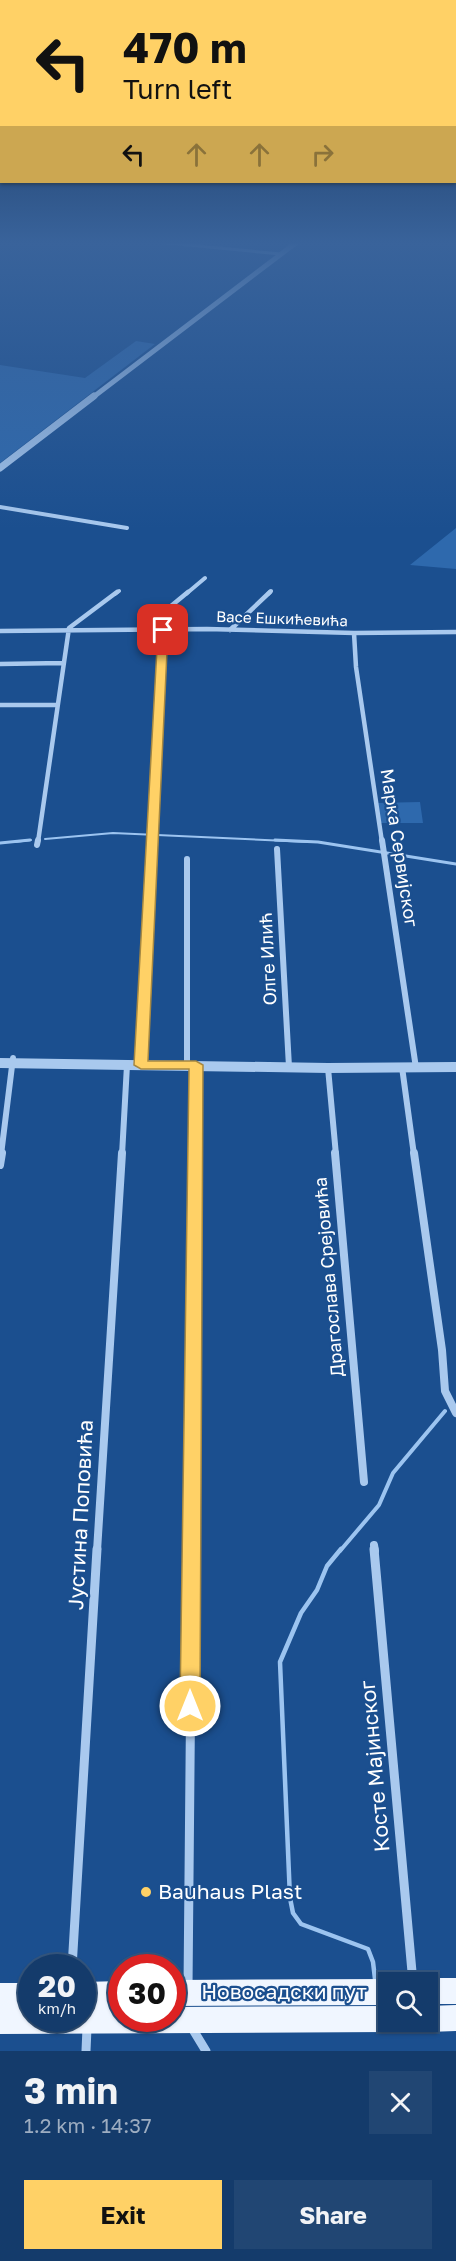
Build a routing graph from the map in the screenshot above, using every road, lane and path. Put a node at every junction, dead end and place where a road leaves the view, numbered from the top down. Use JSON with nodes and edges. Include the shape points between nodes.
{"nodes":[{"id":1,"x":171,"y":338,"type":"edge"},
{"id":2,"x":0,"y":468,"type":"edge"},
{"id":3,"x":0,"y":507,"type":"edge"},
{"id":4,"x":127,"y":528,"type":"dead end"},
{"id":5,"x":205,"y":578,"type":"dead end"},
{"id":6,"x":118,"y":591,"type":"dead end"},
{"id":7,"x":271,"y":591,"type":"dead end"},
{"id":8,"x":69,"y":630,"type":"junction"},
{"id":9,"x":163,"y":630,"type":"junction"},
{"id":10,"x":230,"y":630,"type":"junction"},
{"id":11,"x":0,"y":631,"type":"edge"},
{"id":12,"x":141,"y":631,"type":"junction"},
{"id":13,"x":456,"y":632,"type":"edge"},
{"id":14,"x":354,"y":633,"type":"junction"},
{"id":15,"x":63,"y":663,"type":"junction"},
{"id":16,"x":0,"y":664,"type":"edge"},
{"id":17,"x":0,"y":705,"type":"edge"},
{"id":18,"x":57,"y":705,"type":"junction"},
{"id":19,"x":37,"y":845,"type":"dead end"},
{"id":20,"x":277,"y":849,"type":"dead end"},
{"id":21,"x":187,"y":859,"type":"dead end"},
{"id":22,"x":14,"y":1060,"type":"junction"},
{"id":23,"x":0,"y":1063,"type":"edge"},
{"id":24,"x":127,"y":1065,"type":"junction"},
{"id":25,"x":141,"y":1065,"type":"junction"},
{"id":26,"x":192,"y":1065,"type":"junction"},
{"id":27,"x":290,"y":1067,"type":"junction"},
{"id":28,"x":402,"y":1067,"type":"junction"},
{"id":29,"x":456,"y":1067,"type":"edge"},
{"id":30,"x":327,"y":1068,"type":"junction"},
{"id":31,"x":416,"y":1068,"type":"junction"},
{"id":32,"x":0,"y":1166,"type":"edge"},
{"id":33,"x":456,"y":1413,"type":"edge"},
{"id":34,"x":363,"y":1482,"type":"dead end"},
{"id":35,"x":374,"y":1545,"type":"dead end"},
{"id":36,"x":73,"y":1954,"type":"edge"},
{"id":37,"x":185,"y":1954,"type":"edge"},
{"id":38,"x":411,"y":1972,"type":"edge"},
{"id":39,"x":438,"y":1991,"type":"edge"},
{"id":40,"x":456,"y":1991,"type":"edge"},
{"id":41,"x":378,"y":1993,"type":"edge"},
{"id":42,"x":0,"y":1996,"type":"edge"},
{"id":43,"x":18,"y":1996,"type":"edge"},
{"id":44,"x":186,"y":2004,"type":"edge"},
{"id":45,"x":186,"y":2004,"type":"edge"},
{"id":46,"x":186,"y":2006,"type":"edge"},
{"id":47,"x":18,"y":2018,"type":"edge"},
{"id":48,"x":378,"y":2018,"type":"edge"},
{"id":49,"x":456,"y":2018,"type":"edge"},
{"id":50,"x":438,"y":2019,"type":"edge"},
{"id":51,"x":0,"y":2021,"type":"edge"},
{"id":52,"x":86,"y":2032,"type":"edge"},
{"id":53,"x":86,"y":2051,"type":"edge"},
{"id":54,"x":206,"y":2051,"type":"edge"}],
"edges":[{"from":1,"to":2,"type":"street"},
{"from":3,"to":4,"type":"street"},
{"from":5,"to":12,"type":"street"},
{"from":6,"to":8,"type":"street"},
{"from":7,"to":10,"type":"street"},
{"from":8,"to":11,"type":"street","name":"Васе Ешкићевића"},
{"from":8,"to":12,"type":"street","name":"Васе Ешкићевића"},
{"from":8,"to":15,"type":"street"},
{"from":9,"to":10,"type":"street","name":"Васе Ешкићевића"},
{"from":9,"to":12,"type":"street","name":"Васе Ешкићевића"},
{"from":9,"to":25,"type":"street"},
{"from":10,"to":14,"type":"street","name":"Васе Ешкићевића"},
{"from":13,"to":14,"type":"street","name":"Васе Ешкићевића"},
{"from":14,"to":31,"type":"street","name":"Марка Сервијског"},
{"from":15,"to":16,"type":"street"},
{"from":15,"to":18,"type":"street"},
{"from":17,"to":18,"type":"street"},
{"from":18,"to":19,"type":"street"},
{"from":20,"to":27,"type":"street","name":"Олге Илић"},
{"from":21,"to":26,"type":"street"},
{"from":22,"to":23,"type":"street"},
{"from":22,"to":24,"type":"street"},
{"from":22,"to":32,"type":"street"},
{"from":24,"to":25,"type":"street"},
{"from":24,"to":36,"type":"street","name":"Јустина Поповића"},
{"from":25,"to":26,"type":"street"},
{"from":26,"to":27,"type":"street"},
{"from":26,"to":37,"type":"street"},
{"from":27,"to":30,"type":"street"},
{"from":28,"to":30,"type":"street"},
{"from":28,"to":31,"type":"street"},
{"from":28,"to":33,"type":"street","via":[[445,1391]]},
{"from":29,"to":31,"type":"street"},
{"from":30,"to":34,"type":"street","name":"Драгослава Срејовића"},
{"from":35,"to":38,"type":"street","name":"Косте Мајинског"},
{"from":39,"to":40,"type":"main road"},
{"from":41,"to":44,"type":"main road","name":"Новосадски пут"},
{"from":42,"to":43,"type":"main road"},
{"from":45,"to":48,"type":"main road","name":"Новосадски пут"},
{"from":46,"to":54,"type":"street"},
{"from":47,"to":51,"type":"main road","name":"Новосадски пут"},
{"from":49,"to":50,"type":"main road"},
{"from":52,"to":53,"type":"street"}]}
